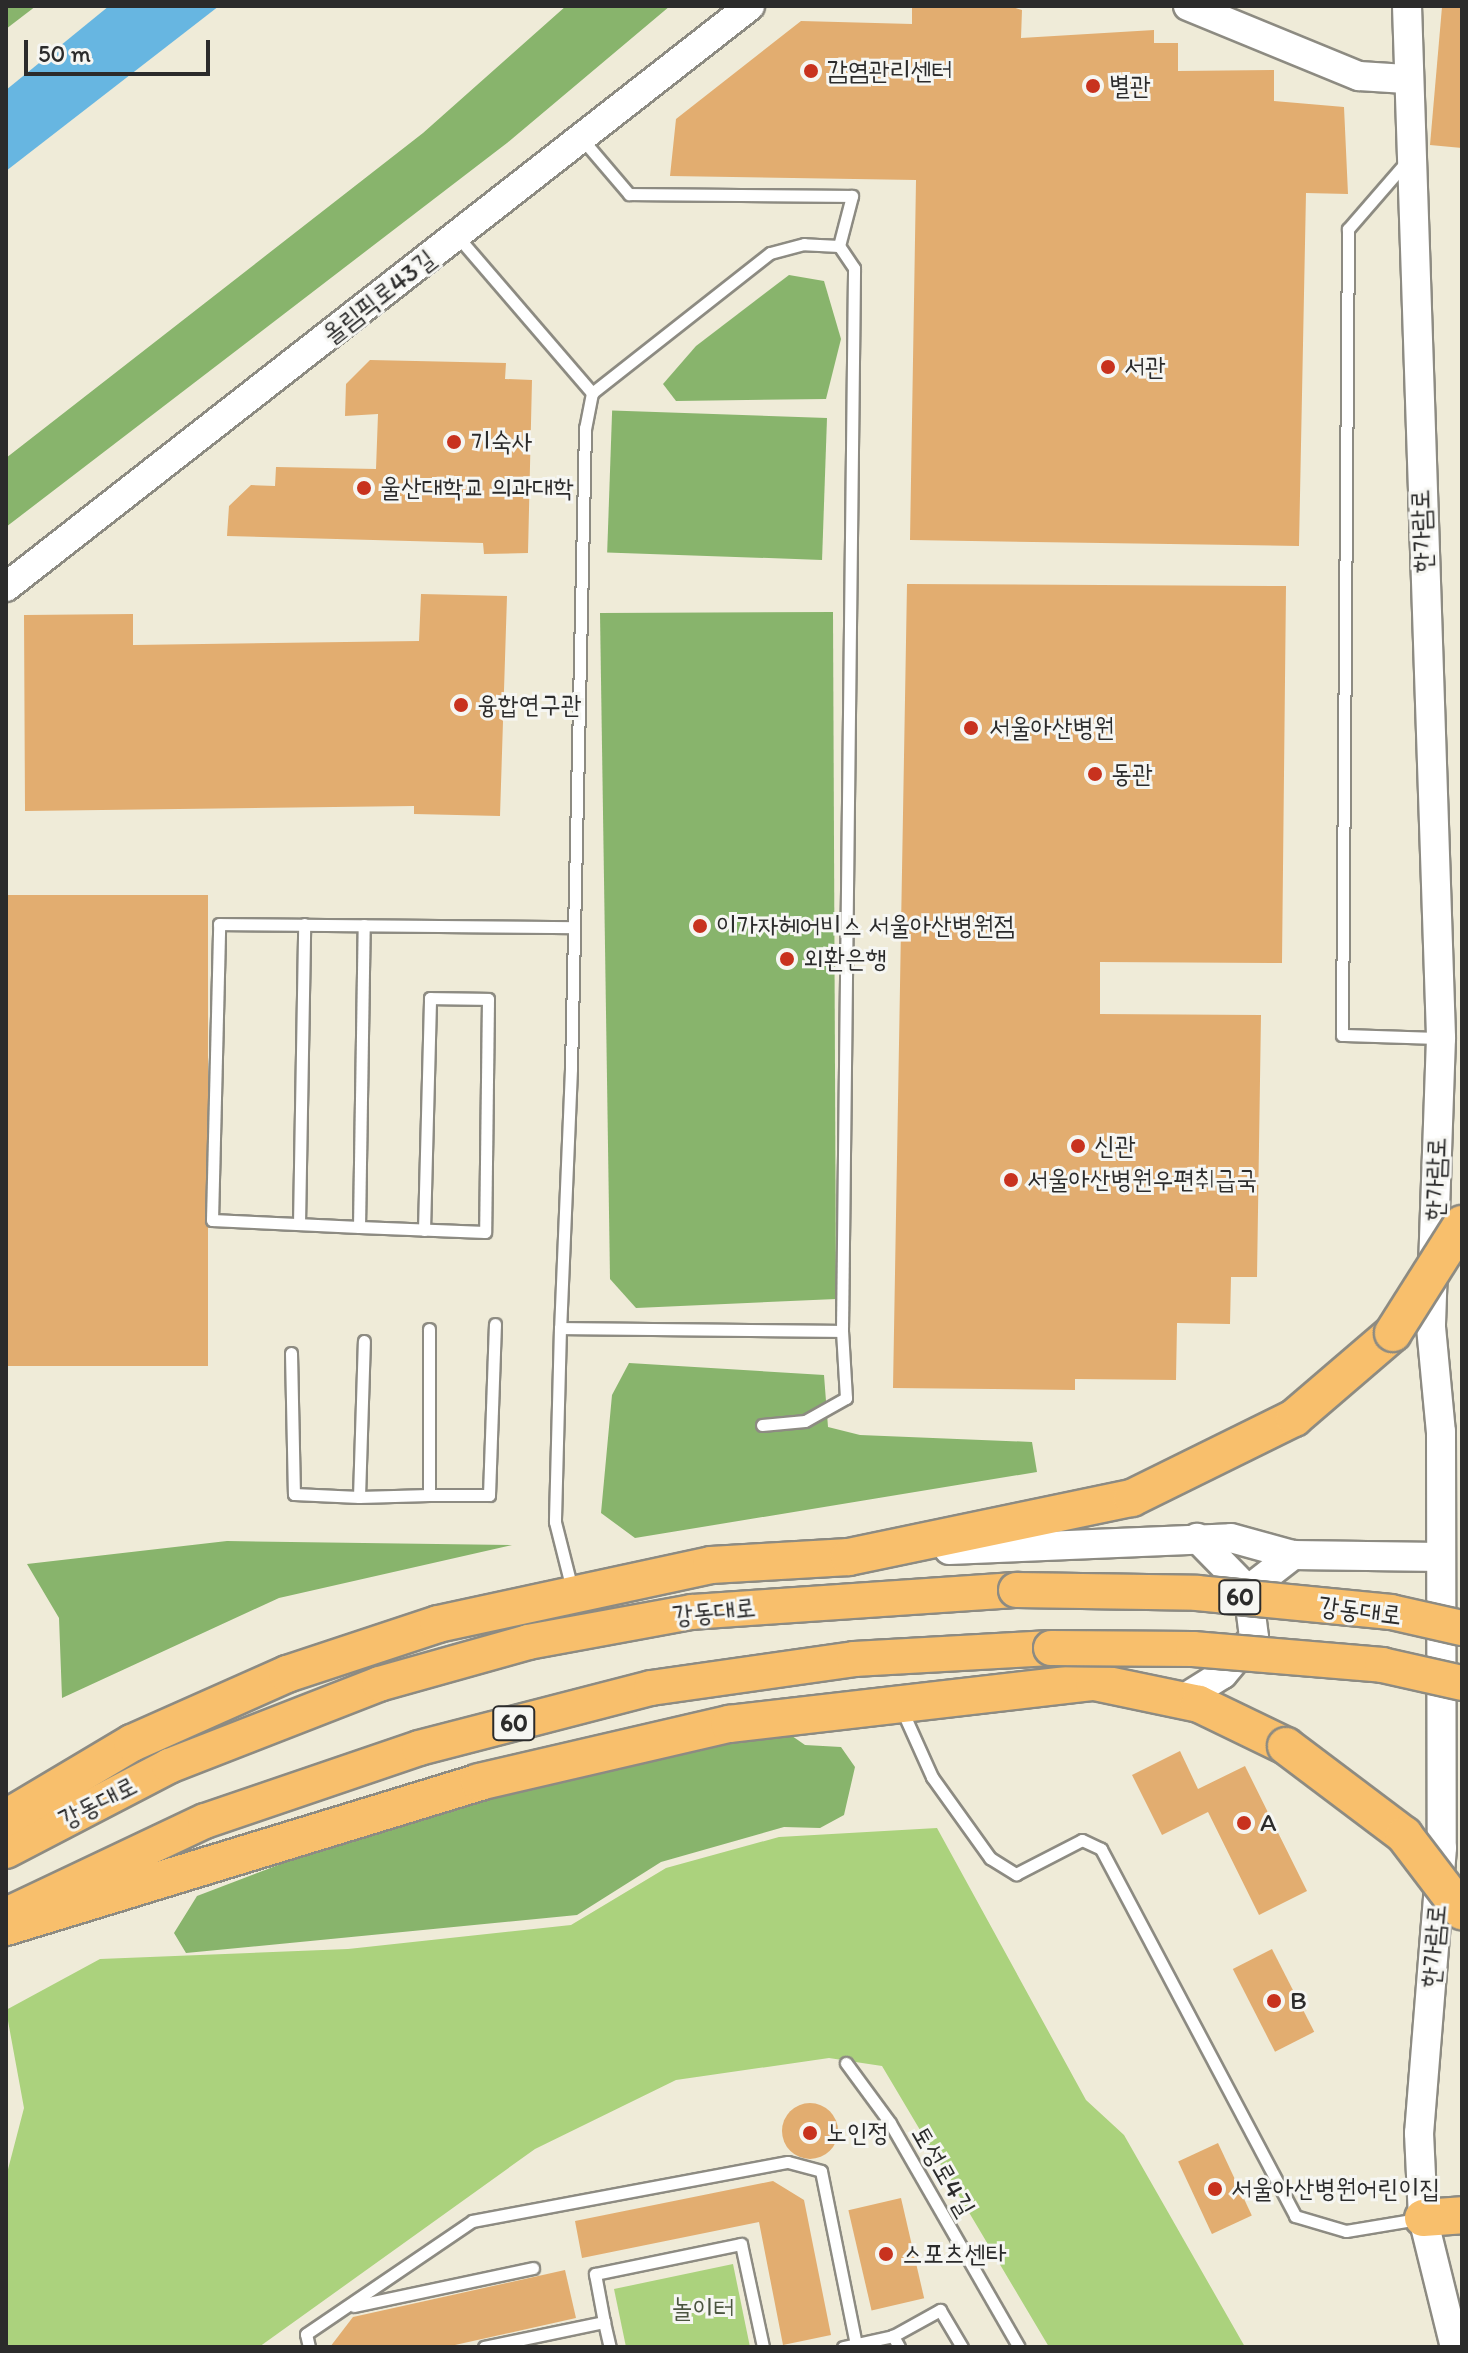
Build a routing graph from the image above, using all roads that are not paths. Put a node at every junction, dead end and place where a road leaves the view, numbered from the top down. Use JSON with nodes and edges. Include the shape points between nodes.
{"nodes":[{"id":1,"x":750,"y":6,"type":"edge"},
{"id":2,"x":1188,"y":6,"type":"edge"},
{"id":3,"x":1407,"y":6,"type":"edge"},
{"id":4,"x":1406,"y":79,"type":"junction"},
{"id":5,"x":583,"y":139,"type":"junction"},
{"id":6,"x":1407,"y":161,"type":"junction"},
{"id":7,"x":457,"y":237,"type":"junction"},
{"id":8,"x":839,"y":246,"type":"junction"},
{"id":9,"x":592,"y":393,"type":"junction"},
{"id":10,"x":6,"y":587,"type":"edge"},
{"id":11,"x":304,"y":924,"type":"junction"},
{"id":12,"x":364,"y":925,"type":"junction"},
{"id":13,"x":574,"y":927,"type":"junction"},
{"id":14,"x":1441,"y":1038,"type":"junction"},
{"id":15,"x":299,"y":1224,"type":"junction"},
{"id":16,"x":1462,"y":1224,"type":"edge"},
{"id":17,"x":359,"y":1227,"type":"junction"},
{"id":18,"x":424,"y":1230,"type":"junction"},
{"id":19,"x":495,"y":1324,"type":"dead end"},
{"id":20,"x":560,"y":1328,"type":"junction"},
{"id":21,"x":429,"y":1329,"type":"dead end"},
{"id":22,"x":842,"y":1331,"type":"junction"},
{"id":23,"x":364,"y":1341,"type":"dead end"},
{"id":24,"x":291,"y":1353,"type":"dead end"},
{"id":25,"x":762,"y":1425,"type":"dead end"},
{"id":26,"x":429,"y":1495,"type":"junction"},
{"id":27,"x":359,"y":1497,"type":"junction"},
{"id":28,"x":1197,"y":1538,"type":"junction"},
{"id":29,"x":1293,"y":1555,"type":"junction"},
{"id":30,"x":849,"y":1557,"type":"junction"},
{"id":31,"x":1441,"y":1557,"type":"junction"},
{"id":32,"x":572,"y":1590,"type":"junction"},
{"id":33,"x":1248,"y":1590,"type":"junction"},
{"id":34,"x":1462,"y":1628,"type":"edge"},
{"id":35,"x":1462,"y":1683,"type":"edge"},
{"id":36,"x":1183,"y":1699,"type":"junction"},
{"id":37,"x":900,"y":1705,"type":"junction"},
{"id":38,"x":23,"y":1802,"type":"edge"},
{"id":39,"x":6,"y":1818,"type":"edge"},
{"id":40,"x":6,"y":1851,"type":"edge"},
{"id":41,"x":1462,"y":1911,"type":"edge"},
{"id":42,"x":6,"y":1915,"type":"edge"},
{"id":43,"x":6,"y":1927,"type":"edge"},
{"id":44,"x":846,"y":2063,"type":"dead end"},
{"id":45,"x":1462,"y":2215,"type":"edge"},
{"id":46,"x":1423,"y":2218,"type":"junction"},
{"id":47,"x":533,"y":2268,"type":"dead end"},
{"id":48,"x":346,"y":2307,"type":"junction"},
{"id":49,"x":604,"y":2322,"type":"junction"},
{"id":50,"x":896,"y":2342,"type":"edge"},
{"id":51,"x":856,"y":2344,"type":"junction"},
{"id":52,"x":309,"y":2347,"type":"edge"},
{"id":53,"x":484,"y":2347,"type":"edge"},
{"id":54,"x":610,"y":2347,"type":"edge"},
{"id":55,"x":763,"y":2347,"type":"edge"},
{"id":56,"x":843,"y":2347,"type":"edge"},
{"id":57,"x":962,"y":2347,"type":"edge"},
{"id":58,"x":1019,"y":2347,"type":"edge"},
{"id":59,"x":1455,"y":2347,"type":"edge"}],
"edges":[{"from":1,"to":5,"type":"street","name":"올림픽로43길"},
{"from":2,"to":4,"type":"street","via":[[1359,76]]},
{"from":3,"to":4,"type":"street","name":"한가람로"},
{"from":4,"to":6,"type":"street","name":"한가람로"},
{"from":5,"to":7,"type":"street","name":"올림픽로43길"},
{"from":5,"to":8,"type":"lane","via":[[629,194],[852,196]]},
{"from":6,"to":14,"type":"street","name":"한가람로"},
{"from":6,"to":14,"type":"lane","via":[[1348,229],[1342,1035]]},
{"from":7,"to":9,"type":"lane"},
{"from":7,"to":10,"type":"street","name":"올림픽로43길"},
{"from":8,"to":9,"type":"lane","via":[[804,244],[770,253]]},
{"from":8,"to":22,"type":"lane","via":[[854,268]]},
{"from":9,"to":13,"type":"lane","via":[[585,428]]},
{"from":11,"to":12,"type":"lane"},
{"from":11,"to":15,"type":"lane"},
{"from":11,"to":15,"type":"lane","via":[[219,924],[212,1220]]},
{"from":12,"to":13,"type":"lane"},
{"from":12,"to":17,"type":"lane"},
{"from":13,"to":20,"type":"lane"},
{"from":14,"to":31,"type":"street","name":"한가람로","via":[[1431,1327]]},
{"from":15,"to":17,"type":"lane"},
{"from":16,"to":30,"type":"highway","bridge":true,"via":[[1393,1333],[1294,1418],[1175,1481],[1093,1510]]},
{"from":17,"to":18,"type":"lane"},
{"from":18,"to":18,"type":"lane","via":[[485,1232],[488,999],[430,998]]},
{"from":19,"to":26,"type":"lane","via":[[489,1495]]},
{"from":20,"to":22,"type":"lane"},
{"from":20,"to":32,"type":"lane","via":[[555,1522]]},
{"from":21,"to":26,"type":"lane"},
{"from":22,"to":25,"type":"lane","via":[[846,1398],[805,1421]]},
{"from":23,"to":27,"type":"lane"},
{"from":24,"to":27,"type":"lane","via":[[294,1494]]},
{"from":26,"to":27,"type":"lane"},
{"from":28,"to":29,"type":"street","via":[[1231,1538]]},
{"from":28,"to":30,"type":"street"},
{"from":28,"to":33,"type":"street"},
{"from":29,"to":31,"type":"street"},
{"from":29,"to":33,"type":"street"},
{"from":30,"to":32,"type":"highway","via":[[711,1565]]},
{"from":31,"to":46,"type":"street","name":"한가람로","via":[[1442,1848],[1419,2133]]},
{"from":32,"to":38,"type":"highway","via":[[438,1624],[287,1674],[132,1743]]},
{"from":33,"to":36,"type":"street","via":[[1254,1637],[1223,1674]]},
{"from":34,"to":40,"type":"main road","name":"강동대로","number":"60","bridge":true,"via":[[1391,1612],[1197,1593],[1016,1590],[692,1612],[528,1642],[379,1684],[183,1761]]},
{"from":35,"to":42,"type":"main road","name":"강동대로","number":"60","bridge":true,"via":[[1366,1663],[1193,1649],[1051,1648],[854,1659],[651,1688],[419,1748],[205,1821]]},
{"from":36,"to":37,"type":"highway","via":[[1094,1682]]},
{"from":36,"to":41,"type":"highway","bridge":true,"via":[[1286,1746],[1404,1835]]},
{"from":37,"to":43,"type":"highway","via":[[729,1724],[479,1782]]},
{"from":37,"to":46,"type":"lane","via":[[932,1777],[990,1858],[1016,1874],[1082,1840],[1101,1849],[1295,2216],[1346,2231]]},
{"from":38,"to":39,"type":"highway"},
{"from":44,"to":58,"type":"lane","name":"토성로4길","via":[[890,2123]]},
{"from":45,"to":46,"type":"highway"},
{"from":46,"to":59,"type":"street","name":"한가람로"},
{"from":47,"to":48,"type":"lane"},
{"from":48,"to":51,"type":"lane","via":[[472,2221],[788,2162],[821,2171]]},
{"from":48,"to":52,"type":"lane","via":[[306,2334]]},
{"from":49,"to":53,"type":"lane"},
{"from":49,"to":54,"type":"lane"},
{"from":49,"to":55,"type":"lane","via":[[595,2274],[741,2244]]},
{"from":50,"to":51,"type":"lane"},
{"from":50,"to":57,"type":"lane","via":[[940,2310]]},
{"from":51,"to":56,"type":"lane"}]}
